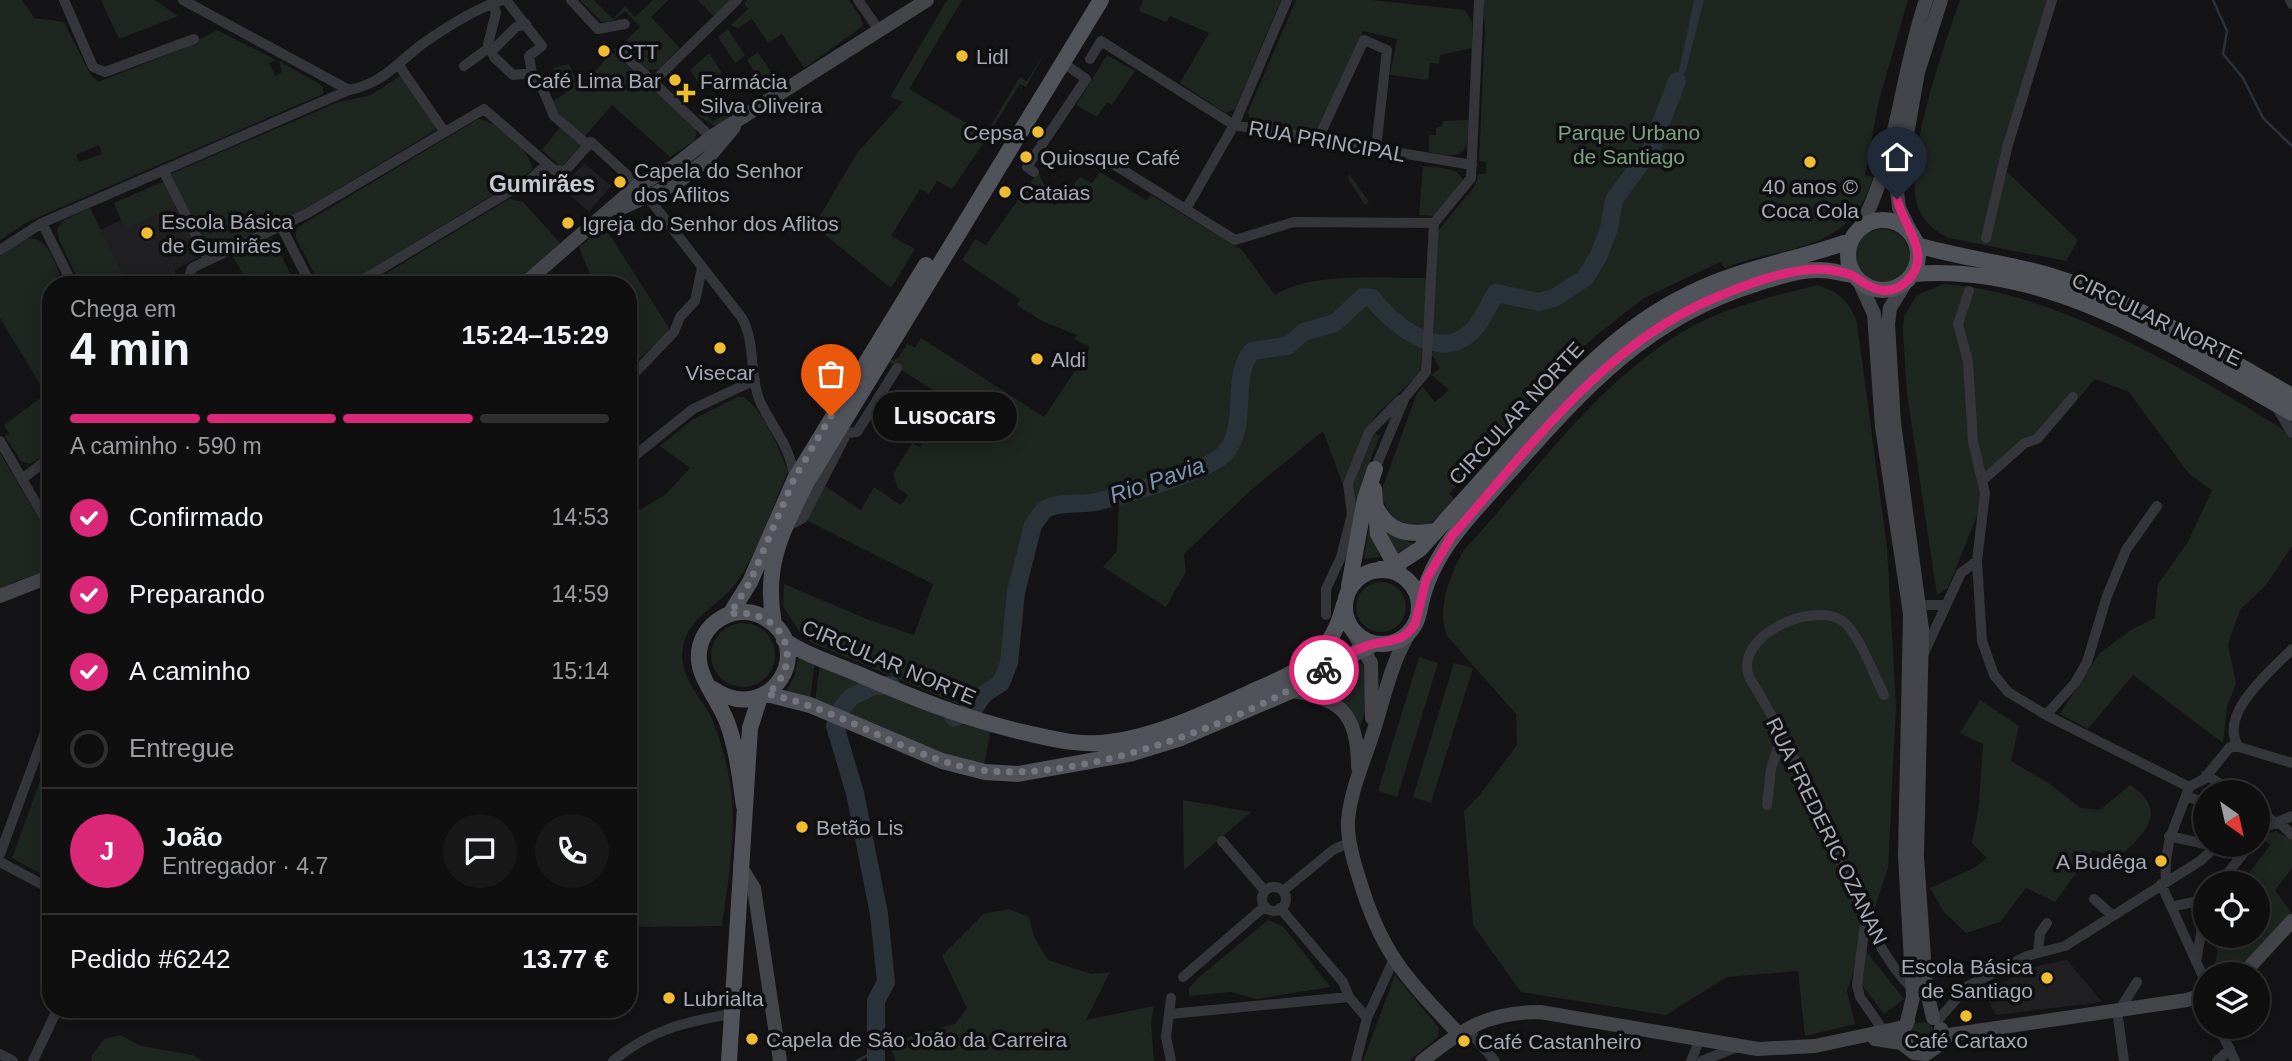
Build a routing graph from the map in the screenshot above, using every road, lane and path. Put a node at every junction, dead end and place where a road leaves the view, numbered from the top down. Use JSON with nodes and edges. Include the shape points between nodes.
{"nodes":[{"id":1,"x":64,"y":0,"type":"edge"},
{"id":2,"x":183,"y":0,"type":"edge"},
{"id":3,"x":571,"y":0,"type":"edge"},
{"id":4,"x":737,"y":0,"type":"edge"},
{"id":5,"x":858,"y":0,"type":"edge"},
{"id":6,"x":927,"y":0,"type":"edge"},
{"id":7,"x":1088,"y":0,"type":"edge"},
{"id":8,"x":1101,"y":0,"type":"edge"},
{"id":9,"x":1287,"y":0,"type":"edge"},
{"id":10,"x":1468,"y":0,"type":"edge"},
{"id":11,"x":1479,"y":0,"type":"edge"},
{"id":12,"x":1926,"y":0,"type":"edge"},
{"id":13,"x":1941,"y":0,"type":"edge"},
{"id":14,"x":2052,"y":0,"type":"edge"},
{"id":15,"x":498,"y":1,"type":"edge"},
{"id":16,"x":526,"y":24,"type":"junction"},
{"id":17,"x":625,"y":24,"type":"dead end"},
{"id":18,"x":879,"y":30,"type":"junction"},
{"id":19,"x":194,"y":39,"type":"dead end"},
{"id":20,"x":491,"y":49,"type":"junction"},
{"id":21,"x":621,"y":51,"type":"dead end"},
{"id":22,"x":1090,"y":60,"type":"dead end"},
{"id":23,"x":1062,"y":62,"type":"junction"},
{"id":24,"x":398,"y":64,"type":"junction"},
{"id":25,"x":464,"y":65,"type":"dead end"},
{"id":26,"x":532,"y":73,"type":"junction"},
{"id":27,"x":654,"y":81,"type":"junction"},
{"id":28,"x":349,"y":90,"type":"junction"},
{"id":29,"x":1234,"y":125,"type":"junction"},
{"id":30,"x":444,"y":131,"type":"junction"},
{"id":31,"x":1318,"y":139,"type":"junction"},
{"id":32,"x":715,"y":141,"type":"junction"},
{"id":33,"x":589,"y":145,"type":"junction"},
{"id":34,"x":1376,"y":149,"type":"junction"},
{"id":35,"x":1110,"y":162,"type":"dead end"},
{"id":36,"x":546,"y":165,"type":"junction"},
{"id":37,"x":1472,"y":165,"type":"junction"},
{"id":38,"x":163,"y":170,"type":"junction"},
{"id":39,"x":1034,"y":172,"type":"dead end"},
{"id":40,"x":643,"y":188,"type":"junction"},
{"id":41,"x":1186,"y":209,"type":"junction"},
{"id":42,"x":42,"y":223,"type":"junction"},
{"id":43,"x":1434,"y":223,"type":"junction"},
{"id":44,"x":281,"y":226,"type":"junction"},
{"id":45,"x":1854,"y":237,"type":"junction"},
{"id":46,"x":1986,"y":238,"type":"dead end"},
{"id":47,"x":1916,"y":242,"type":"junction"},
{"id":48,"x":0,"y":250,"type":"edge"},
{"id":49,"x":208,"y":259,"type":"junction"},
{"id":50,"x":702,"y":268,"type":"junction"},
{"id":51,"x":68,"y":276,"type":"edge"},
{"id":52,"x":190,"y":276,"type":"edge"},
{"id":53,"x":306,"y":276,"type":"edge"},
{"id":54,"x":369,"y":276,"type":"edge"},
{"id":55,"x":534,"y":276,"type":"edge"},
{"id":56,"x":1856,"y":278,"type":"junction"},
{"id":57,"x":1910,"y":278,"type":"junction"},
{"id":58,"x":1969,"y":291,"type":"dead end"},
{"id":59,"x":897,"y":368,"type":"dead end"},
{"id":60,"x":637,"y":371,"type":"edge"},
{"id":61,"x":755,"y":380,"type":"junction"},
{"id":62,"x":1409,"y":390,"type":"junction"},
{"id":63,"x":860,"y":391,"type":"junction"},
{"id":64,"x":2292,"y":396,"type":"edge"},
{"id":65,"x":2073,"y":397,"type":"dead end"},
{"id":66,"x":876,"y":402,"type":"junction"},
{"id":67,"x":2274,"y":403,"type":"junction"},
{"id":68,"x":2292,"y":413,"type":"edge"},
{"id":69,"x":1376,"y":425,"type":"junction"},
{"id":70,"x":2292,"y":433,"type":"edge"},
{"id":71,"x":1388,"y":436,"type":"junction"},
{"id":72,"x":0,"y":441,"type":"edge"},
{"id":73,"x":637,"y":454,"type":"edge"},
{"id":74,"x":42,"y":464,"type":"edge"},
{"id":75,"x":1375,"y":469,"type":"junction"},
{"id":76,"x":22,"y":479,"type":"junction"},
{"id":77,"x":794,"y":479,"type":"junction"},
{"id":78,"x":1983,"y":480,"type":"junction"},
{"id":79,"x":1375,"y":503,"type":"junction"},
{"id":80,"x":2157,"y":506,"type":"dead end"},
{"id":81,"x":42,"y":513,"type":"edge"},
{"id":82,"x":785,"y":528,"type":"junction"},
{"id":83,"x":1436,"y":531,"type":"junction"},
{"id":84,"x":1977,"y":561,"type":"junction"},
{"id":85,"x":1392,"y":571,"type":"junction"},
{"id":86,"x":42,"y":580,"type":"edge"},
{"id":87,"x":0,"y":596,"type":"edge"},
{"id":88,"x":1345,"y":598,"type":"junction"},
{"id":89,"x":1944,"y":605,"type":"junction"},
{"id":90,"x":1920,"y":606,"type":"junction"},
{"id":91,"x":1419,"y":613,"type":"junction"},
{"id":92,"x":730,"y":614,"type":"junction"},
{"id":93,"x":1326,"y":615,"type":"dead end"},
{"id":94,"x":774,"y":624,"type":"junction"},
{"id":95,"x":1410,"y":632,"type":"junction"},
{"id":96,"x":784,"y":640,"type":"junction"},
{"id":97,"x":1369,"y":646,"type":"junction"},
{"id":98,"x":2292,"y":649,"type":"edge"},
{"id":99,"x":1922,"y":657,"type":"junction"},
{"id":100,"x":713,"y":689,"type":"junction"},
{"id":101,"x":1291,"y":691,"type":"junction"},
{"id":102,"x":764,"y":695,"type":"junction"},
{"id":103,"x":1884,"y":695,"type":"dead end"},
{"id":104,"x":2046,"y":715,"type":"junction"},
{"id":105,"x":1783,"y":731,"type":"junction"},
{"id":106,"x":42,"y":740,"type":"edge"},
{"id":107,"x":1370,"y":744,"type":"junction"},
{"id":108,"x":2239,"y":747,"type":"junction"},
{"id":109,"x":2292,"y":763,"type":"edge"},
{"id":110,"x":2206,"y":775,"type":"junction"},
{"id":111,"x":1358,"y":777,"type":"junction"},
{"id":112,"x":2214,"y":780,"type":"edge"},
{"id":113,"x":2187,"y":792,"type":"junction"},
{"id":114,"x":2193,"y":796,"type":"edge"},
{"id":115,"x":1767,"y":805,"type":"dead end"},
{"id":116,"x":744,"y":806,"type":"junction"},
{"id":117,"x":2292,"y":816,"type":"edge"},
{"id":118,"x":2270,"y":818,"type":"edge"},
{"id":119,"x":2278,"y":824,"type":"junction"},
{"id":120,"x":2270,"y":827,"type":"edge"},
{"id":121,"x":2292,"y":835,"type":"edge"},
{"id":122,"x":2169,"y":836,"type":"junction"},
{"id":123,"x":1222,"y":841,"type":"dead end"},
{"id":124,"x":2193,"y":841,"type":"edge"},
{"id":125,"x":1350,"y":842,"type":"junction"},
{"id":126,"x":0,"y":854,"type":"edge"},
{"id":127,"x":2203,"y":858,"type":"edge"},
{"id":128,"x":0,"y":862,"type":"edge"},
{"id":129,"x":740,"y":866,"type":"junction"},
{"id":130,"x":2164,"y":882,"type":"junction"},
{"id":131,"x":42,"y":884,"type":"edge"},
{"id":132,"x":1265,"y":891,"type":"junction"},
{"id":133,"x":1283,"y":891,"type":"junction"},
{"id":134,"x":2094,"y":899,"type":"dead end"},
{"id":135,"x":2193,"y":902,"type":"edge"},
{"id":136,"x":1265,"y":906,"type":"junction"},
{"id":137,"x":2171,"y":907,"type":"junction"},
{"id":138,"x":1280,"y":908,"type":"junction"},
{"id":139,"x":2112,"y":915,"type":"junction"},
{"id":140,"x":1866,"y":917,"type":"junction"},
{"id":141,"x":2292,"y":921,"type":"edge"},
{"id":142,"x":2047,"y":923,"type":"dead end"},
{"id":143,"x":2198,"y":948,"type":"edge"},
{"id":144,"x":2038,"y":953,"type":"junction"},
{"id":145,"x":1393,"y":961,"type":"junction"},
{"id":146,"x":2196,"y":962,"type":"joint"},
{"id":147,"x":2254,"y":962,"type":"edge"},
{"id":148,"x":1183,"y":977,"type":"dead end"},
{"id":149,"x":2137,"y":982,"type":"dead end"},
{"id":150,"x":1913,"y":989,"type":"junction"},
{"id":151,"x":1171,"y":998,"type":"dead end"},
{"id":152,"x":1349,"y":998,"type":"junction"},
{"id":153,"x":2193,"y":998,"type":"edge"},
{"id":154,"x":2119,"y":1009,"type":"junction"},
{"id":155,"x":732,"y":1014,"type":"junction"},
{"id":156,"x":1170,"y":1014,"type":"junction"},
{"id":157,"x":53,"y":1018,"type":"edge"},
{"id":158,"x":1367,"y":1018,"type":"junction"},
{"id":159,"x":1935,"y":1019,"type":"junction"},
{"id":160,"x":1905,"y":1025,"type":"junction"},
{"id":161,"x":1462,"y":1030,"type":"junction"},
{"id":162,"x":1885,"y":1033,"type":"junction"},
{"id":163,"x":1942,"y":1036,"type":"junction"},
{"id":164,"x":1863,"y":1038,"type":"junction"},
{"id":165,"x":2225,"y":1039,"type":"edge"},
{"id":166,"x":1699,"y":1041,"type":"junction"},
{"id":167,"x":1737,"y":1047,"type":"junction"},
{"id":168,"x":1909,"y":1049,"type":"junction"},
{"id":169,"x":2230,"y":1049,"type":"junction"},
{"id":170,"x":0,"y":1054,"type":"edge"},
{"id":171,"x":1935,"y":1056,"type":"edge"},
{"id":172,"x":13,"y":1061,"type":"edge"},
{"id":173,"x":33,"y":1061,"type":"edge"},
{"id":174,"x":613,"y":1061,"type":"edge"},
{"id":175,"x":729,"y":1061,"type":"edge"},
{"id":176,"x":780,"y":1061,"type":"edge"},
{"id":177,"x":1171,"y":1061,"type":"edge"},
{"id":178,"x":1356,"y":1061,"type":"edge"},
{"id":179,"x":1422,"y":1061,"type":"edge"},
{"id":180,"x":1495,"y":1061,"type":"edge"},
{"id":181,"x":1691,"y":1061,"type":"edge"},
{"id":182,"x":1702,"y":1061,"type":"edge"},
{"id":183,"x":2124,"y":1061,"type":"edge"},
{"id":184,"x":2217,"y":1061,"type":"edge"},
{"id":185,"x":2235,"y":1061,"type":"edge"}],
"edges":[{"from":1,"to":19,"type":"street","via":[[98,71]]},
{"from":2,"to":28,"type":"street"},
{"from":3,"to":17,"type":"street","via":[[598,29]]},
{"from":4,"to":27,"type":"street"},
{"from":5,"to":18,"type":"street"},
{"from":6,"to":18,"type":"street"},
{"from":7,"to":77,"type":"main road"},
{"from":8,"to":23,"type":"main road"},
{"from":9,"to":29,"type":"street"},
{"from":10,"to":11,"type":"street"},
{"from":11,"to":37,"type":"street"},
{"from":12,"to":45,"type":"street","via":[[1912,42],[1878,194]]},
{"from":13,"to":47,"type":"street","via":[[1918,72],[1897,191],[1899,208]]},
{"from":14,"to":46,"type":"street","via":[[2007,148]]},
{"from":15,"to":16,"type":"street"},
{"from":15,"to":20,"type":"street"},
{"from":15,"to":24,"type":"street","via":[[438,34]]},
{"from":16,"to":20,"type":"street"},
{"from":16,"to":26,"type":"street","via":[[542,46],[529,56]]},
{"from":18,"to":32,"type":"street","via":[[746,114]]},
{"from":20,"to":25,"type":"street"},
{"from":20,"to":26,"type":"street","via":[[513,75]]},
{"from":21,"to":27,"type":"street"},
{"from":22,"to":29,"type":"street","name":"RUA PRINCIPAL","via":[[1101,41]]},
{"from":23,"to":39,"type":"street","via":[[1086,79],[1027,167]]},
{"from":23,"to":63,"type":"main road"},
{"from":24,"to":28,"type":"street","via":[[380,80]]},
{"from":24,"to":30,"type":"street"},
{"from":26,"to":33,"type":"street","via":[[554,116]]},
{"from":27,"to":32,"type":"street"},
{"from":28,"to":38,"type":"street"},
{"from":29,"to":31,"type":"street","name":"RUA PRINCIPAL"},
{"from":29,"to":41,"type":"street"},
{"from":30,"to":36,"type":"street","via":[[484,109]]},
{"from":30,"to":44,"type":"street"},
{"from":31,"to":34,"type":"street","name":"RUA PRINCIPAL"},
{"from":31,"to":34,"type":"street","via":[[1364,40],[1387,50]]},
{"from":32,"to":40,"type":"street","via":[[677,183]]},
{"from":33,"to":36,"type":"street","via":[[560,173]]},
{"from":33,"to":40,"type":"street","via":[[591,142]]},
{"from":34,"to":37,"type":"street","name":"RUA PRINCIPAL"},
{"from":35,"to":41,"type":"street"},
{"from":36,"to":54,"type":"street"},
{"from":37,"to":43,"type":"street","via":[[1469,184]]},
{"from":38,"to":42,"type":"street"},
{"from":38,"to":49,"type":"street"},
{"from":40,"to":50,"type":"street"},
{"from":40,"to":55,"type":"street"},
{"from":41,"to":43,"type":"street","via":[[1235,240],[1294,222]]},
{"from":42,"to":48,"type":"street"},
{"from":42,"to":51,"type":"street"},
{"from":43,"to":62,"type":"street","via":[[1426,372]]},
{"from":44,"to":49,"type":"street"},
{"from":44,"to":53,"type":"street"},
{"from":45,"to":47,"type":"main road","via":[[1865,224],[1888,220],[1899,223]]},
{"from":45,"to":56,"type":"main road","via":[[1848,262]]},
{"from":45,"to":83,"type":"main road","name":"CIRCULAR NORTE","via":[[1722,280],[1636,325],[1577,375]]},
{"from":47,"to":57,"type":"main road","via":[[1918,263]]},
{"from":47,"to":64,"type":"main road","name":"CIRCULAR NORTE","via":[[2056,277],[2106,296],[2157,319]]},
{"from":49,"to":52,"type":"street","via":[[192,268]]},
{"from":50,"to":60,"type":"street","via":[[695,301],[674,332]]},
{"from":50,"to":61,"type":"street","via":[[747,327]]},
{"from":56,"to":57,"type":"main road","via":[[1877,290]]},
{"from":56,"to":91,"type":"main road","name":"CIRCULAR NORTE","via":[[1809,270],[1734,291],[1666,323],[1622,354],[1563,411],[1451,537],[1426,580]]},
{"from":56,"to":150,"type":"street","via":[[1874,314],[1882,427],[1910,614],[1905,856]]},
{"from":57,"to":67,"type":"main road","name":"CIRCULAR NORTE","via":[[1944,270],[2053,291],[2101,310]]},
{"from":57,"to":90,"type":"street","via":[[1890,308],[1890,371]]},
{"from":58,"to":78,"type":"street","via":[[1958,324],[1968,361],[1970,421]]},
{"from":59,"to":66,"type":"street"},
{"from":61,"to":73,"type":"street","via":[[693,408]]},
{"from":61,"to":77,"type":"street","via":[[759,398],[789,452]]},
{"from":62,"to":69,"type":"street"},
{"from":62,"to":71,"type":"street"},
{"from":63,"to":66,"type":"street"},
{"from":63,"to":82,"type":"main road"},
{"from":65,"to":78,"type":"street","via":[[2037,439],[2025,443]]},
{"from":66,"to":82,"type":"street","via":[[857,432],[847,433],[803,518]]},
{"from":67,"to":68,"type":"main road","name":"CIRCULAR NORTE"},
{"from":67,"to":70,"type":"street"},
{"from":69,"to":71,"type":"street","via":[[1387,428]]},
{"from":69,"to":93,"type":"street","via":[[1348,484],[1352,514],[1341,557],[1326,589]]},
{"from":71,"to":75,"type":"street"},
{"from":72,"to":76,"type":"street"},
{"from":74,"to":76,"type":"street"},
{"from":75,"to":79,"type":"main road"},
{"from":75,"to":88,"type":"main road","name":"CIRCULAR NORTE"},
{"from":76,"to":81,"type":"street"},
{"from":77,"to":92,"type":"main road","via":[[750,582]]},
{"from":78,"to":84,"type":"street"},
{"from":79,"to":83,"type":"main road","via":[[1395,529],[1415,535]]},
{"from":79,"to":85,"type":"main road","via":[[1378,534]]},
{"from":80,"to":104,"type":"street","via":[[2126,550],[2087,662]]},
{"from":82,"to":94,"type":"main road","via":[[772,561],[769,593]]},
{"from":83,"to":85,"type":"main road","name":"CIRCULAR NORTE"},
{"from":84,"to":89,"type":"street","via":[[1961,572]]},
{"from":84,"to":104,"type":"street","via":[[1982,640],[1994,675],[2008,692]]},
{"from":85,"to":88,"type":"main road","via":[[1360,576]]},
{"from":85,"to":91,"type":"main road","via":[[1416,592]]},
{"from":86,"to":87,"type":"street"},
{"from":88,"to":96,"type":"main road","name":"CIRCULAR NORTE","via":[[1333,639],[1304,665],[1214,709],[1143,736],[1109,743],[1076,743],[945,711]]},
{"from":88,"to":97,"type":"main road","via":[[1350,627]]},
{"from":89,"to":90,"type":"street"},
{"from":89,"to":99,"type":"street"},
{"from":90,"to":99,"type":"street"},
{"from":91,"to":95,"type":"main road"},
{"from":92,"to":94,"type":"main road","via":[[754,613]]},
{"from":92,"to":100,"type":"main road","via":[[712,625],[700,645],[700,669]]},
{"from":94,"to":96,"type":"main road"},
{"from":95,"to":97,"type":"main road","via":[[1394,643]]},
{"from":95,"to":107,"type":"street"},
{"from":96,"to":102,"type":"main road","via":[[785,670]]},
{"from":97,"to":101,"type":"main road"},
{"from":97,"to":107,"type":"street","via":[[1374,675]]},
{"from":98,"to":108,"type":"street","via":[[2238,711],[2234,736]]},
{"from":99,"to":159,"type":"street","via":[[1917,857],[1926,986]]},
{"from":100,"to":102,"type":"main road","via":[[735,700]]},
{"from":100,"to":116,"type":"main road","via":[[734,744]]},
{"from":101,"to":102,"type":"main road","via":[[1181,738],[1129,754],[1018,774],[985,772],[942,761],[821,710]]},
{"from":101,"to":111,"type":"street","via":[[1319,695],[1343,710],[1356,739]]},
{"from":102,"to":116,"type":"main road","via":[[750,728]]},
{"from":103,"to":105,"type":"street","name":"RUA FREDERIC OZANAN","via":[[1843,621],[1815,614],[1799,618],[1752,645],[1745,667]]},
{"from":104,"to":113,"type":"street"},
{"from":105,"to":115,"type":"street","via":[[1771,769]]},
{"from":105,"to":140,"type":"street","name":"RUA FREDERIC OZANAN"},
{"from":106,"to":126,"type":"street"},
{"from":107,"to":111,"type":"street"},
{"from":108,"to":109,"type":"street"},
{"from":108,"to":110,"type":"street","via":[[2225,751]]},
{"from":110,"to":112,"type":"street"},
{"from":110,"to":113,"type":"street"},
{"from":111,"to":125,"type":"street","via":[[1348,822]]},
{"from":113,"to":114,"type":"street"},
{"from":113,"to":122,"type":"street"},
{"from":116,"to":129,"type":"main road"},
{"from":117,"to":119,"type":"street"},
{"from":118,"to":119,"type":"street"},
{"from":119,"to":120,"type":"street"},
{"from":119,"to":121,"type":"street"},
{"from":122,"to":124,"type":"street"},
{"from":122,"to":130,"type":"street"},
{"from":123,"to":132,"type":"street"},
{"from":125,"to":133,"type":"street","via":[[1333,850]]},
{"from":125,"to":145,"type":"street","via":[[1363,892]]},
{"from":127,"to":130,"type":"street"},
{"from":128,"to":131,"type":"street"},
{"from":129,"to":155,"type":"main road"},
{"from":129,"to":176,"type":"street","via":[[754,888]]},
{"from":130,"to":137,"type":"street"},
{"from":130,"to":139,"type":"street"},
{"from":132,"to":133,"type":"street","via":[[1276,887]]},
{"from":132,"to":136,"type":"street"},
{"from":133,"to":138,"type":"street"},
{"from":134,"to":139,"type":"street"},
{"from":135,"to":137,"type":"street"},
{"from":136,"to":138,"type":"street","via":[[1274,911]]},
{"from":136,"to":148,"type":"street"},
{"from":137,"to":146,"type":"street"},
{"from":138,"to":152,"type":"street","via":[[1343,982]]},
{"from":139,"to":144,"type":"street","via":[[2065,946]]},
{"from":140,"to":150,"type":"street","name":"RUA FREDERIC OZANAN","via":[[1898,975]]},
{"from":140,"to":162,"type":"street","via":[[1857,985]]},
{"from":141,"to":147,"type":"street"},
{"from":142,"to":144,"type":"street","via":[[2040,933]]},
{"from":143,"to":146,"type":"street"},
{"from":144,"to":159,"type":"street","via":[[1968,986]]},
{"from":145,"to":158,"type":"street"},
{"from":145,"to":161,"type":"street"},
{"from":149,"to":154,"type":"street"},
{"from":150,"to":160,"type":"street"},
{"from":151,"to":156,"type":"street"},
{"from":152,"to":156,"type":"street"},
{"from":152,"to":158,"type":"street"},
{"from":153,"to":154,"type":"street"},
{"from":154,"to":163,"type":"street"},
{"from":154,"to":183,"type":"street"},
{"from":155,"to":174,"type":"street","via":[[648,1035]]},
{"from":155,"to":175,"type":"main road"},
{"from":156,"to":177,"type":"street","via":[[1166,1037]]},
{"from":157,"to":173,"type":"street"},
{"from":158,"to":178,"type":"street"},
{"from":159,"to":160,"type":"street","via":[[1916,1016]]},
{"from":159,"to":163,"type":"street"},
{"from":160,"to":162,"type":"street"},
{"from":160,"to":168,"type":"street","via":[[1903,1039]]},
{"from":161,"to":166,"type":"street","via":[[1488,1017],[1540,1012]]},
{"from":161,"to":179,"type":"street"},
{"from":161,"to":180,"type":"street"},
{"from":162,"to":164,"type":"street"},
{"from":163,"to":171,"type":"street"},
{"from":164,"to":167,"type":"street","via":[[1787,1049]]},
{"from":164,"to":168,"type":"street","via":[[1892,1041]]},
{"from":165,"to":169,"type":"street"},
{"from":166,"to":167,"type":"street"},
{"from":166,"to":181,"type":"street"},
{"from":167,"to":182,"type":"street"},
{"from":168,"to":171,"type":"street"},
{"from":169,"to":184,"type":"street"},
{"from":169,"to":185,"type":"street"},
{"from":170,"to":172,"type":"street"}]}
